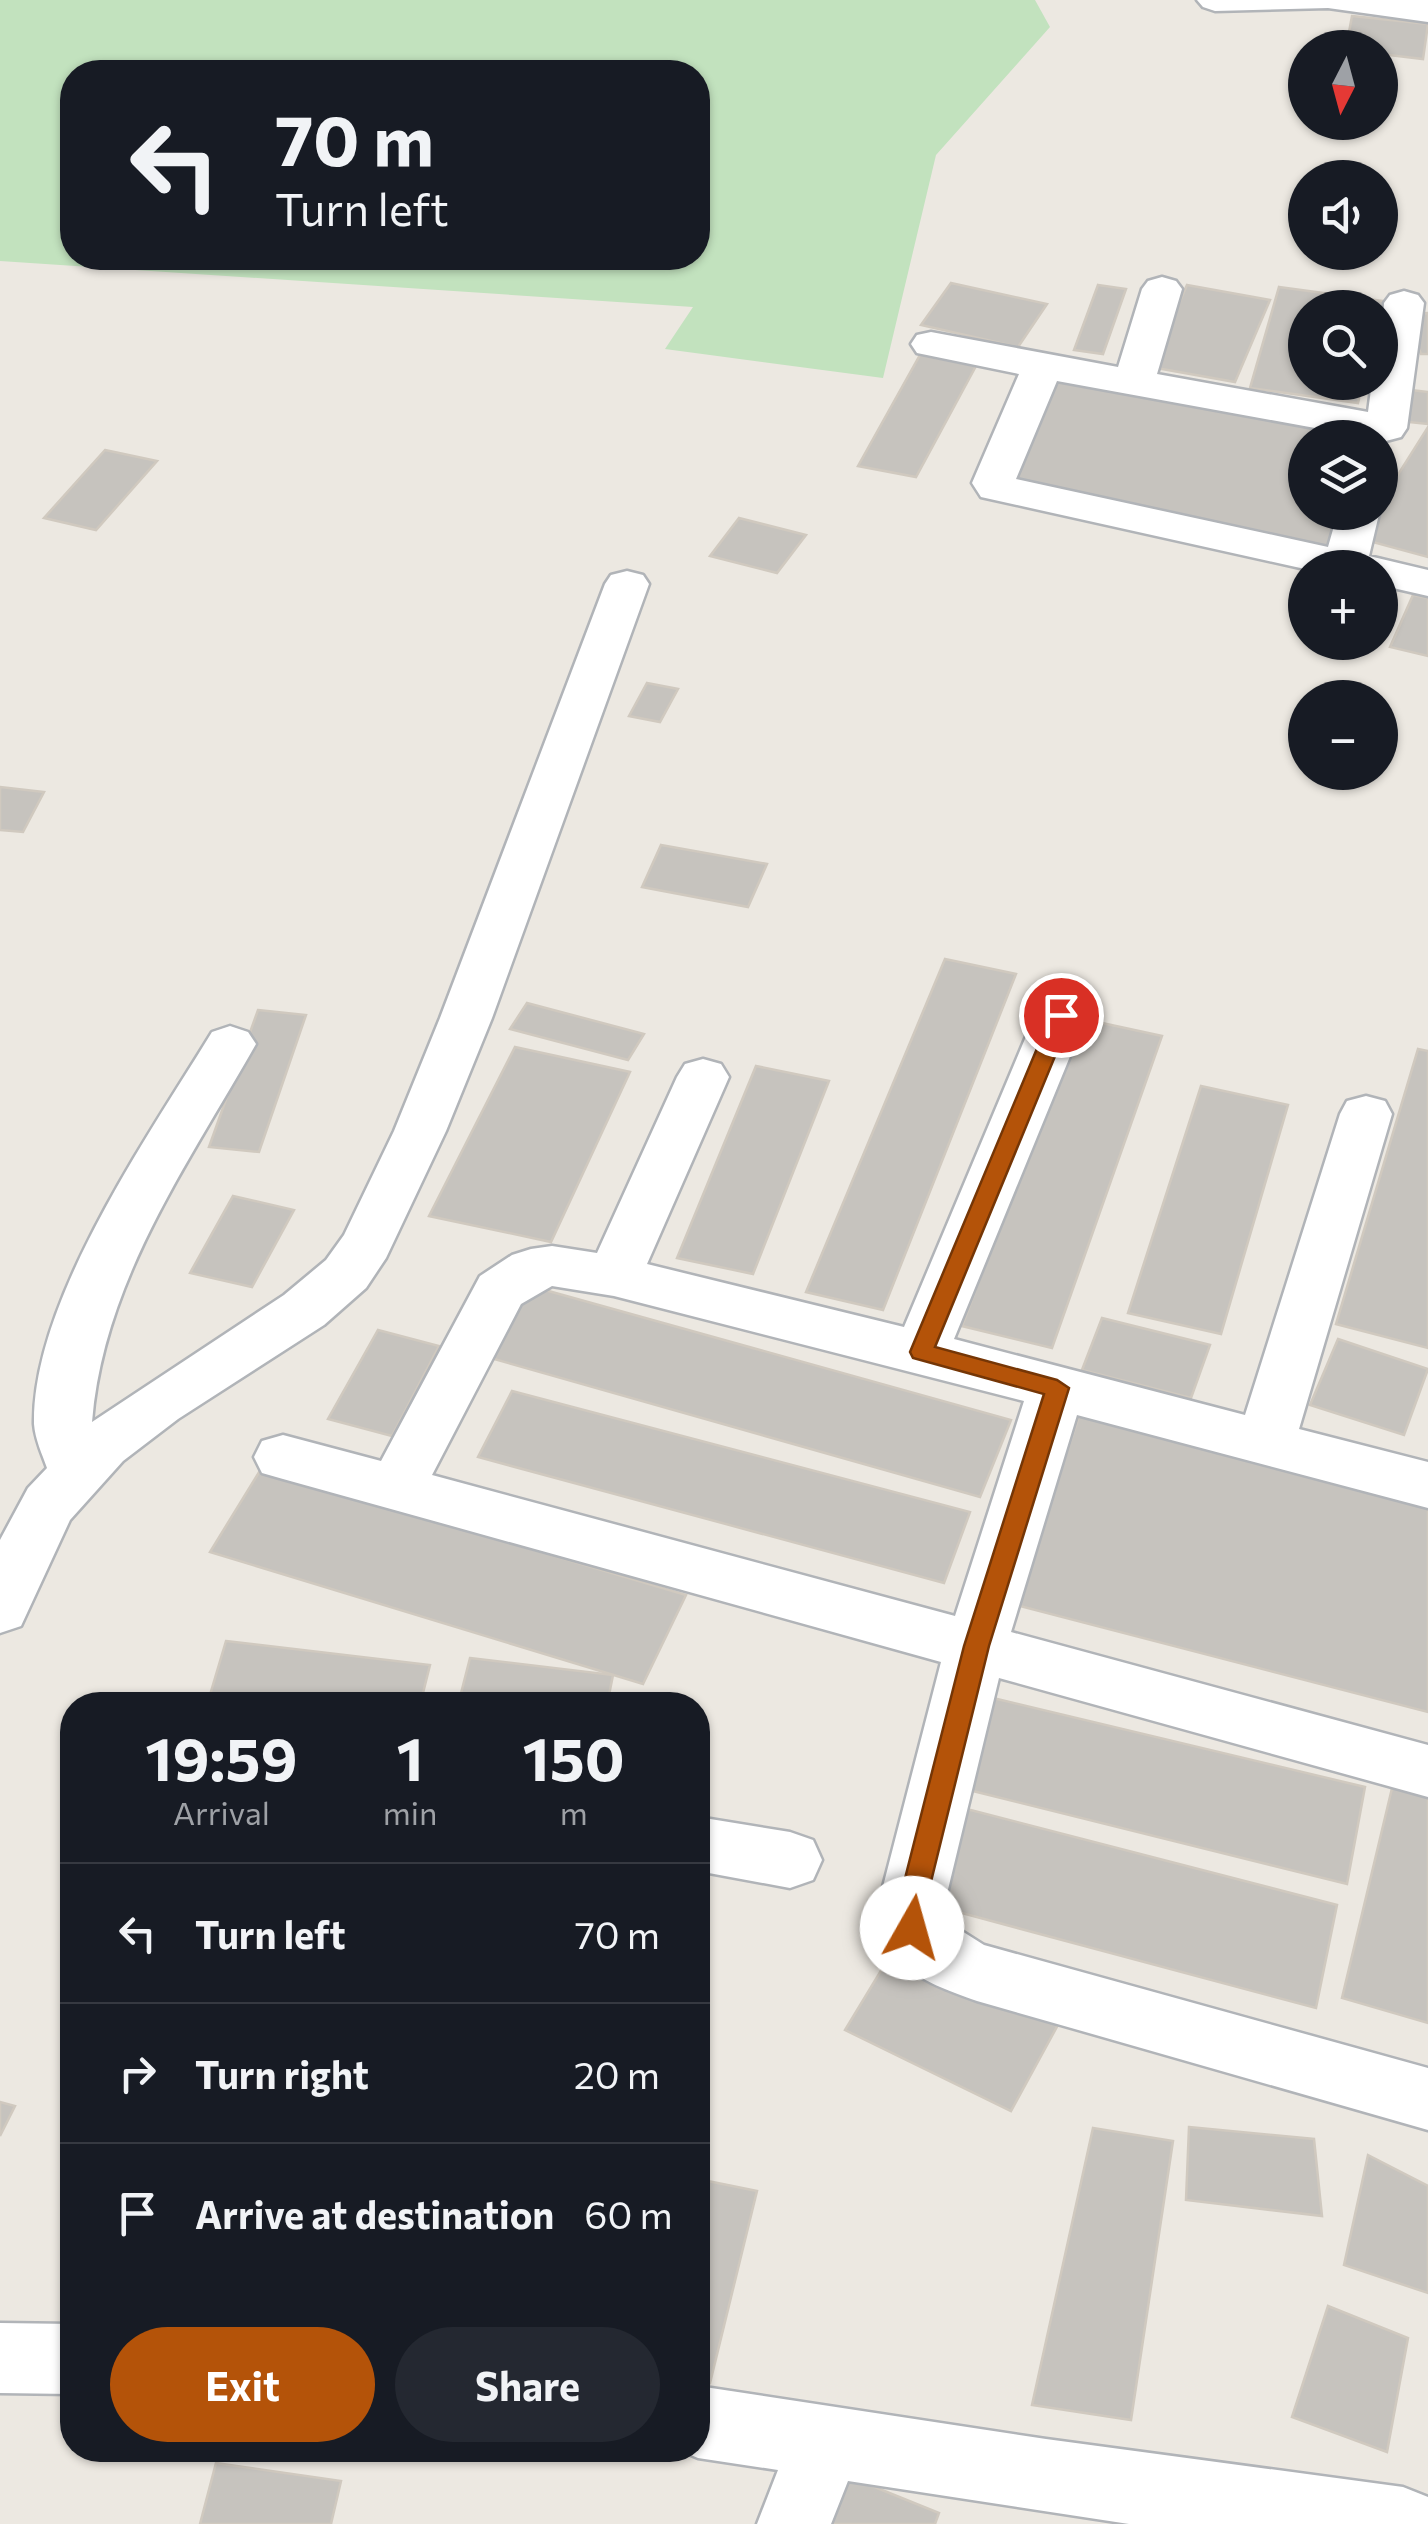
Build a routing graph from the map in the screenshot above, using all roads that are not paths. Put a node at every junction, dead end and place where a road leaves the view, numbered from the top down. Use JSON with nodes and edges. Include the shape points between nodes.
{"nodes":[{"id":1,"x":1215,"y":0,"type":"edge"},
{"id":2,"x":1318,"y":0,"type":"edge"},
{"id":3,"x":1338,"y":0,"type":"edge"},
{"id":4,"x":1428,"y":10,"type":"edge"},
{"id":5,"x":1162,"y":289,"type":"dead end"},
{"id":6,"x":1404,"y":303,"type":"dead end"},
{"id":7,"x":931,"y":344,"type":"dead end"},
{"id":8,"x":1042,"y":366,"type":"junction"},
{"id":9,"x":1134,"y":383,"type":"junction"},
{"id":10,"x":1302,"y":420,"type":"edge"},
{"id":11,"x":1386,"y":420,"type":"edge"},
{"id":12,"x":1288,"y":551,"type":"edge"},
{"id":13,"x":1398,"y":576,"type":"edge"},
{"id":14,"x":1428,"y":583,"type":"edge"},
{"id":15,"x":627,"y":584,"type":"dead end"},
{"id":16,"x":1061,"y":1015,"type":"dead end"},
{"id":17,"x":230,"y":1044,"type":"dead end"},
{"id":18,"x":703,"y":1077,"type":"dead end"},
{"id":19,"x":1366,"y":1114,"type":"dead end"},
{"id":20,"x":614,"y":1276,"type":"junction"},
{"id":21,"x":922,"y":1352,"type":"junction"},
{"id":22,"x":1057,"y":1388,"type":"junction"},
{"id":23,"x":1266,"y":1441,"type":"junction"},
{"id":24,"x":284,"y":1458,"type":"dead end"},
{"id":25,"x":78,"y":1474,"type":"junction"},
{"id":26,"x":1428,"y":1485,"type":"edge"},
{"id":27,"x":396,"y":1488,"type":"junction"},
{"id":28,"x":0,"y":1609,"type":"edge"},
{"id":29,"x":976,"y":1646,"type":"junction"},
{"id":30,"x":1428,"y":1771,"type":"edge"},
{"id":31,"x":710,"y":1846,"type":"edge"},
{"id":32,"x":790,"y":1860,"type":"dead end"},
{"id":33,"x":1428,"y":2099,"type":"edge"},
{"id":34,"x":0,"y":2358,"type":"edge"},
{"id":35,"x":60,"y":2359,"type":"edge"},
{"id":36,"x":710,"y":2424,"type":"edge"},
{"id":37,"x":827,"y":2440,"type":"junction"},
{"id":38,"x":1382,"y":2523,"type":"edge"},
{"id":39,"x":794,"y":2524,"type":"edge"}],
"edges":[{"from":1,"to":2,"type":"street"},
{"from":3,"to":4,"type":"street"},
{"from":5,"to":9,"type":"street"},
{"from":6,"to":11,"type":"street"},
{"from":7,"to":8,"type":"street"},
{"from":8,"to":9,"type":"street"},
{"from":8,"to":12,"type":"street","via":[[992,483],[996,488]]},
{"from":9,"to":10,"type":"street"},
{"from":13,"to":14,"type":"street"},
{"from":15,"to":25,"type":"street","via":[[466,1018],[367,1244],[346,1274],[304,1310],[158,1404],[103,1445]]},
{"from":16,"to":21,"type":"street"},
{"from":17,"to":25,"type":"street","via":[[132,1216],[77,1334],[63,1427]]},
{"from":18,"to":20,"type":"street"},
{"from":19,"to":23,"type":"street"},
{"from":20,"to":21,"type":"street"},
{"from":20,"to":27,"type":"street","via":[[552,1266],[530,1269],[500,1290]]},
{"from":21,"to":22,"type":"street"},
{"from":22,"to":23,"type":"street"},
{"from":22,"to":29,"type":"street"},
{"from":23,"to":26,"type":"street"},
{"from":24,"to":27,"type":"street"},
{"from":25,"to":28,"type":"street","via":[[49,1504]]},
{"from":27,"to":29,"type":"street"},
{"from":29,"to":30,"type":"street"},
{"from":29,"to":33,"type":"street","via":[[911,1906],[912,1928],[934,1954],[977,1972]]},
{"from":31,"to":32,"type":"street"},
{"from":34,"to":35,"type":"street"},
{"from":36,"to":37,"type":"street"},
{"from":37,"to":38,"type":"street"},
{"from":37,"to":39,"type":"street"}]}
